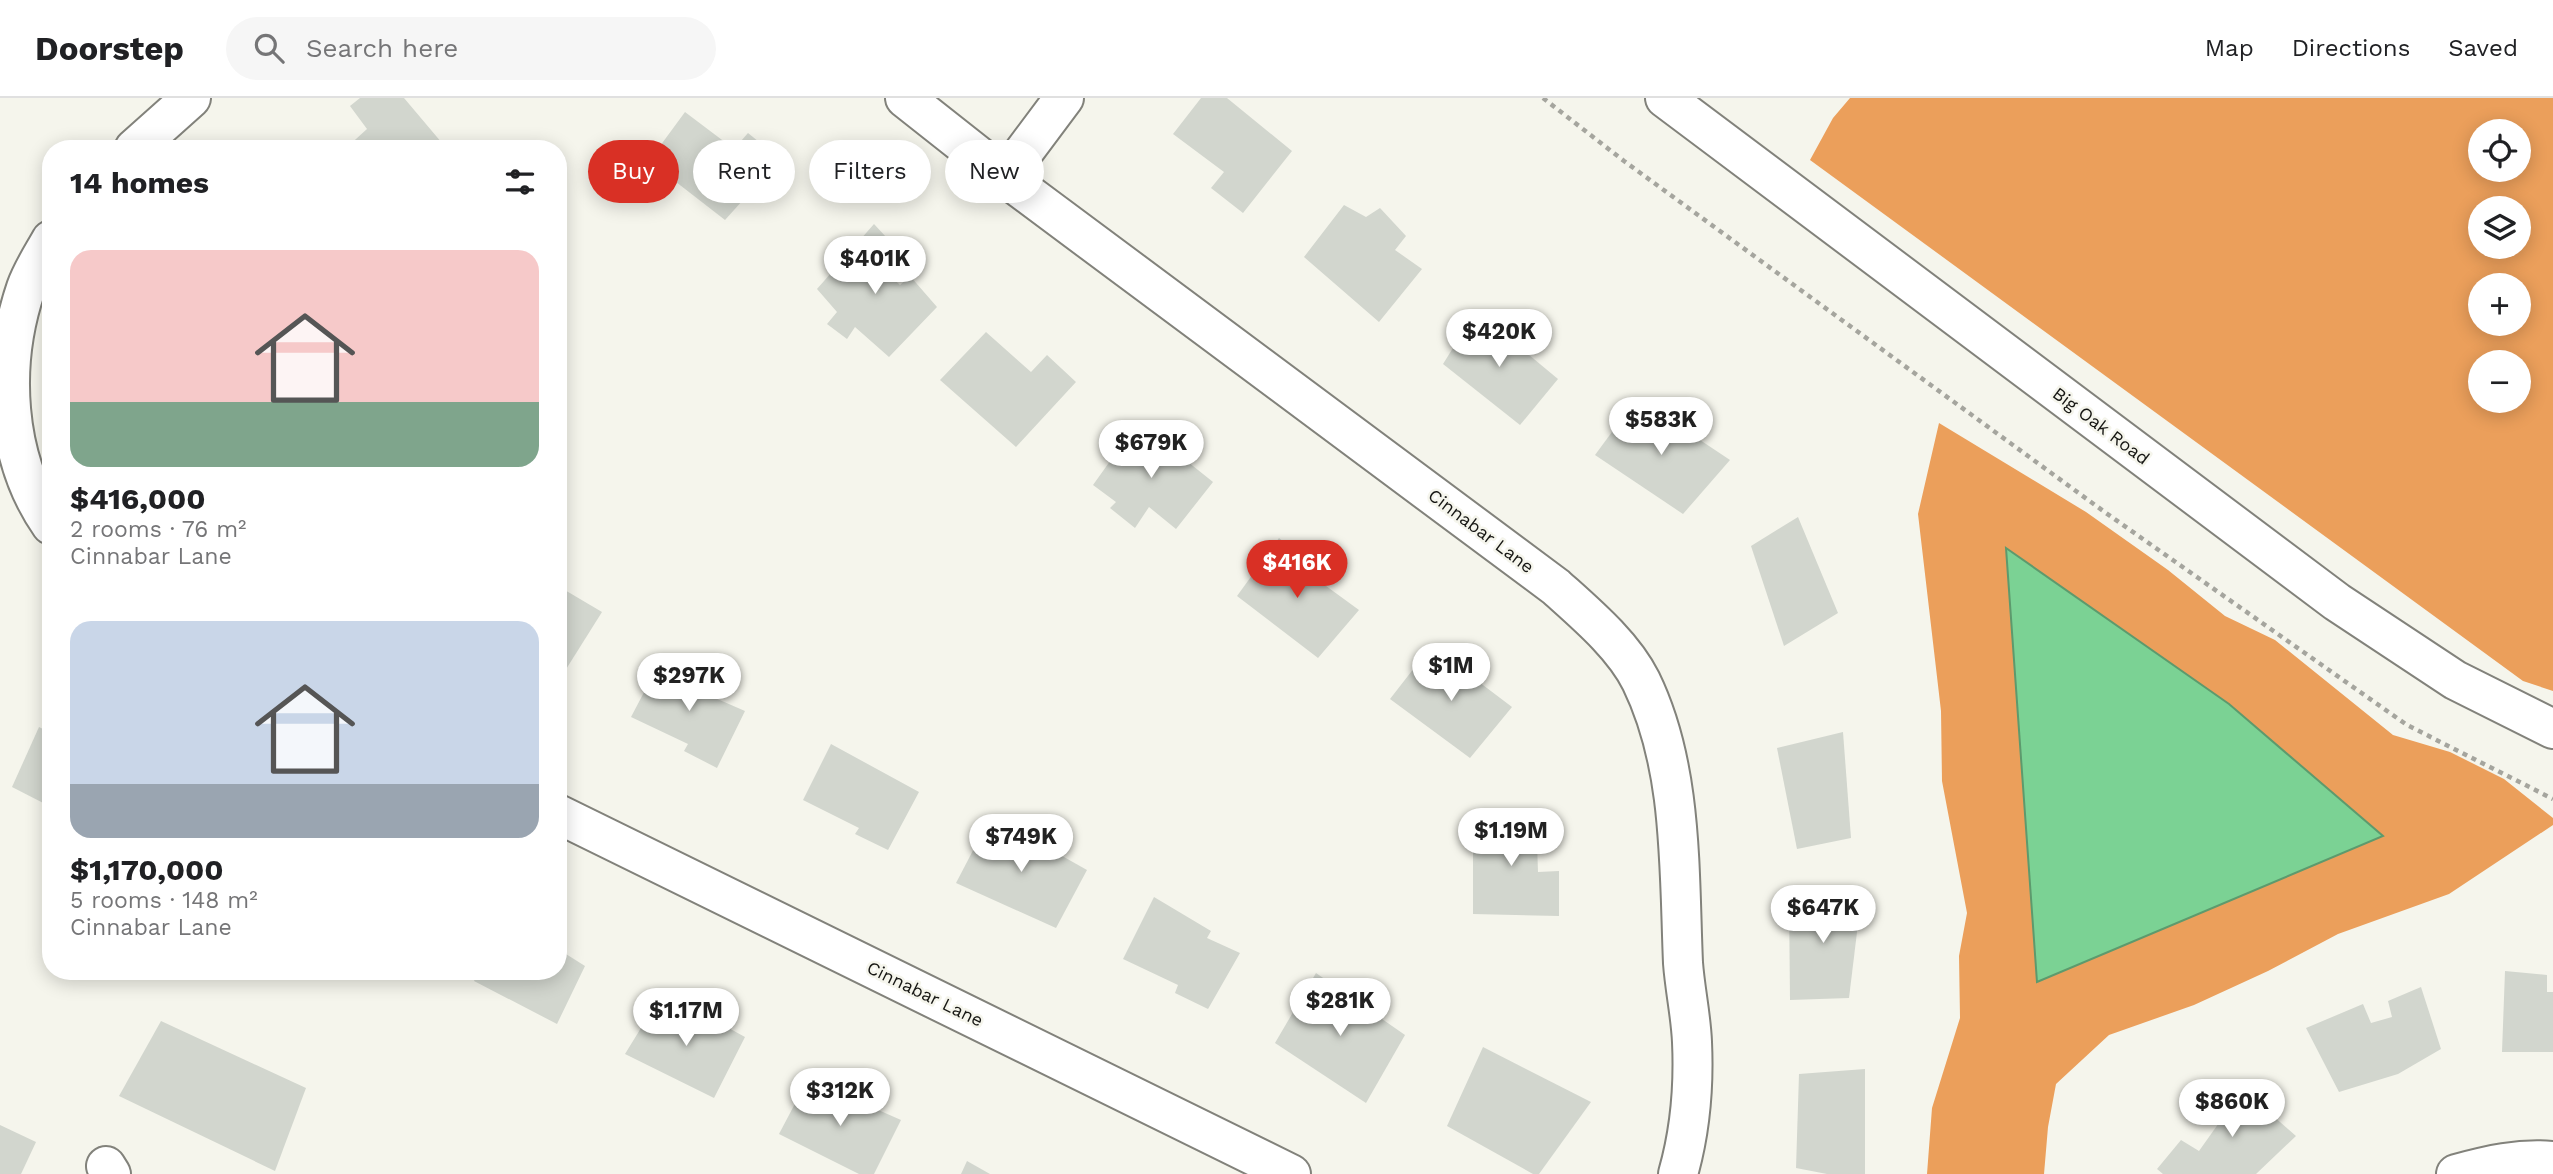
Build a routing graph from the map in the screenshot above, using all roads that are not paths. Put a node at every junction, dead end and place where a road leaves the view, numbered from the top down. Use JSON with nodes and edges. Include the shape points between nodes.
{"nodes":[{"id":1,"x":191,"y":98,"type":"edge"},
{"id":2,"x":905,"y":98,"type":"edge"},
{"id":3,"x":1064,"y":98,"type":"edge"},
{"id":4,"x":1665,"y":98,"type":"edge"},
{"id":5,"x":144,"y":140,"type":"edge"},
{"id":6,"x":958,"y":140,"type":"edge"},
{"id":7,"x":1033,"y":140,"type":"edge"},
{"id":8,"x":1040,"y":203,"type":"edge"},
{"id":9,"x":42,"y":257,"type":"edge"},
{"id":10,"x":42,"y":513,"type":"edge"},
{"id":11,"x":2553,"y":729,"type":"edge"},
{"id":12,"x":567,"y":818,"type":"edge"},
{"id":13,"x":2553,"y":1161,"type":"edge"},
{"id":14,"x":1291,"y":1174,"type":"edge"},
{"id":15,"x":1678,"y":1174,"type":"edge"},
{"id":16,"x":2456,"y":1174,"type":"edge"}],
"edges":[{"from":1,"to":5,"type":"street"},
{"from":2,"to":6,"type":"street","name":"Cinnabar Lane"},
{"from":3,"to":7,"type":"street"},
{"from":4,"to":11,"type":"street","name":"Big Oak Road","via":[[2337,603],[2455,680]]},
{"from":8,"to":15,"type":"street","name":"Cinnabar Lane","via":[[1556,587],[1605,632],[1640,678],[1657,717],[1669,765],[1677,835],[1692,1042],[1691,1107]]},
{"from":9,"to":10,"type":"street","via":[[13,327],[7,371],[10,423],[24,474]]},
{"from":12,"to":14,"type":"street","name":"Cinnabar Lane"},
{"from":13,"to":16,"type":"street","via":[[2496,1163]]}]}
